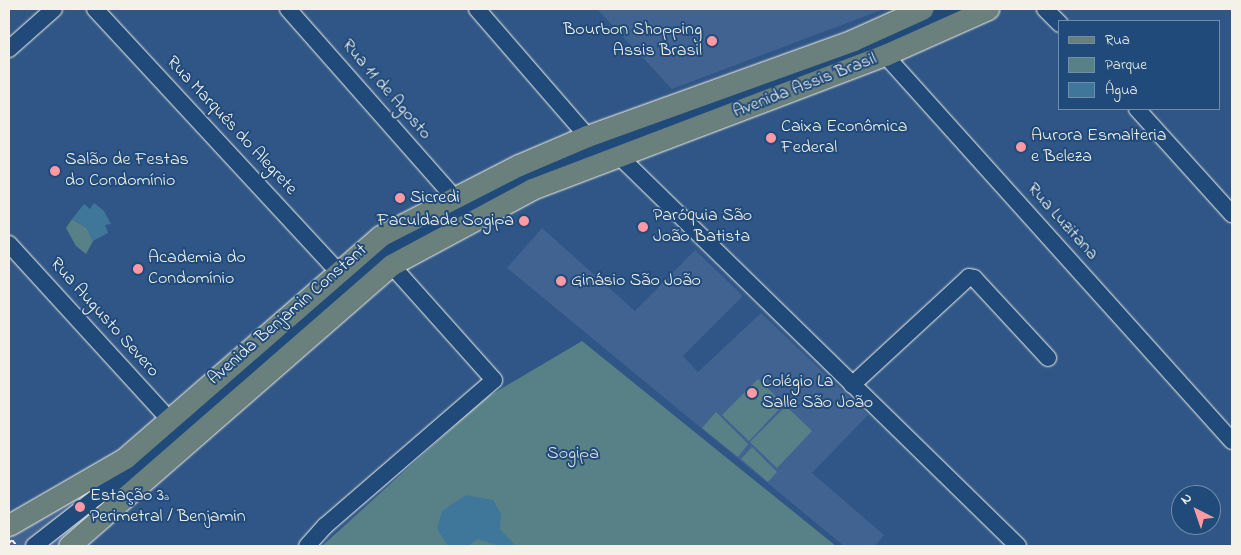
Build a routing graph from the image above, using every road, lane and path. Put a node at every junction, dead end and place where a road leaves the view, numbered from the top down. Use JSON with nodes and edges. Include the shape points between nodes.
{"nodes":[{"id":1,"x":54,"y":9,"type":"edge"},
{"id":2,"x":95,"y":9,"type":"edge"},
{"id":3,"x":288,"y":9,"type":"edge"},
{"id":4,"x":477,"y":9,"type":"edge"},
{"id":5,"x":922,"y":9,"type":"edge"},
{"id":6,"x":955,"y":9,"type":"edge"},
{"id":7,"x":988,"y":9,"type":"edge"},
{"id":8,"x":1045,"y":9,"type":"edge"},
{"id":9,"x":1058,"y":22,"type":"edge"},
{"id":10,"x":869,"y":47,"type":"junction"},
{"id":11,"x":9,"y":49,"type":"edge"},
{"id":12,"x":679,"y":103,"type":"junction"},
{"id":13,"x":1138,"y":110,"type":"edge"},
{"id":14,"x":587,"y":136,"type":"junction"},
{"id":15,"x":614,"y":150,"type":"junction"},
{"id":16,"x":454,"y":197,"type":"junction"},
{"id":17,"x":1232,"y":214,"type":"edge"},
{"id":18,"x":9,"y":244,"type":"edge"},
{"id":19,"x":391,"y":265,"type":"junction"},
{"id":20,"x":337,"y":270,"type":"junction"},
{"id":21,"x":311,"y":314,"type":"junction"},
{"id":22,"x":247,"y":350,"type":"junction"},
{"id":23,"x":1048,"y":358,"type":"dead end"},
{"id":24,"x":267,"y":373,"type":"junction"},
{"id":25,"x":852,"y":385,"type":"junction"},
{"id":26,"x":169,"y":420,"type":"junction"},
{"id":27,"x":1232,"y":441,"type":"edge"},
{"id":28,"x":125,"y":458,"type":"junction"},
{"id":29,"x":144,"y":480,"type":"junction"},
{"id":30,"x":74,"y":512,"type":"junction"},
{"id":31,"x":9,"y":525,"type":"edge"},
{"id":32,"x":9,"y":543,"type":"edge"},
{"id":33,"x":16,"y":546,"type":"edge"},
{"id":34,"x":34,"y":546,"type":"edge"},
{"id":35,"x":68,"y":546,"type":"edge"},
{"id":36,"x":307,"y":546,"type":"edge"},
{"id":37,"x":1018,"y":546,"type":"edge"}],
"edges":[{"from":1,"to":11,"type":"street"},
{"from":2,"to":20,"type":"street","name":"Rua Marquês do Alegrete"},
{"from":3,"to":16,"type":"street","name":"Rua 11 de Agosto"},
{"from":4,"to":14,"type":"street"},
{"from":5,"to":10,"type":"main road","name":"Avenida Assis Brasil"},
{"from":6,"to":10,"type":"street"},
{"from":7,"to":10,"type":"main road","name":"Avenida Assis Brasil"},
{"from":8,"to":9,"type":"street"},
{"from":10,"to":12,"type":"main road","name":"Avenida Assis Brasil"},
{"from":10,"to":15,"type":"street"},
{"from":10,"to":15,"type":"main road","name":"Avenida Assis Brasil","via":[[673,136]]},
{"from":10,"to":27,"type":"street","name":"Rua Luzitana"},
{"from":12,"to":14,"type":"main road","name":"Avenida Assis Brasil"},
{"from":12,"to":15,"type":"street"},
{"from":13,"to":17,"type":"street"},
{"from":14,"to":16,"type":"main road","name":"Avenida Benjamin Constant"},
{"from":15,"to":19,"type":"main road","name":"Avenida Benjamin Constant","via":[[532,189]]},
{"from":15,"to":21,"type":"street","via":[[526,177],[383,253]]},
{"from":15,"to":25,"type":"street"},
{"from":16,"to":20,"type":"main road","name":"Avenida Benjamin Constant","via":[[380,236]]},
{"from":18,"to":26,"type":"street","name":"Rua Augusto Severo"},
{"from":19,"to":24,"type":"main road","name":"Avenida Benjamin Constant"},
{"from":19,"to":36,"type":"street","via":[[494,380],[325,526]]},
{"from":20,"to":22,"type":"main road","name":"Avenida Benjamin Constant"},
{"from":21,"to":22,"type":"street"},
{"from":21,"to":24,"type":"street"},
{"from":21,"to":30,"type":"street","via":[[134,468]]},
{"from":22,"to":26,"type":"main road","name":"Avenida Benjamin Constant"},
{"from":23,"to":25,"type":"street","via":[[969,276]]},
{"from":24,"to":29,"type":"main road","name":"Avenida Benjamin Constant"},
{"from":25,"to":37,"type":"street"},
{"from":26,"to":28,"type":"main road","name":"Avenida Benjamin Constant"},
{"from":28,"to":30,"type":"street"},
{"from":28,"to":31,"type":"main road","name":"Avenida Benjamin Constant"},
{"from":29,"to":30,"type":"street"},
{"from":29,"to":35,"type":"main road","name":"Avenida Benjamin Constant"},
{"from":30,"to":34,"type":"street"},
{"from":32,"to":33,"type":"path","via":[[12,540]]}]}
